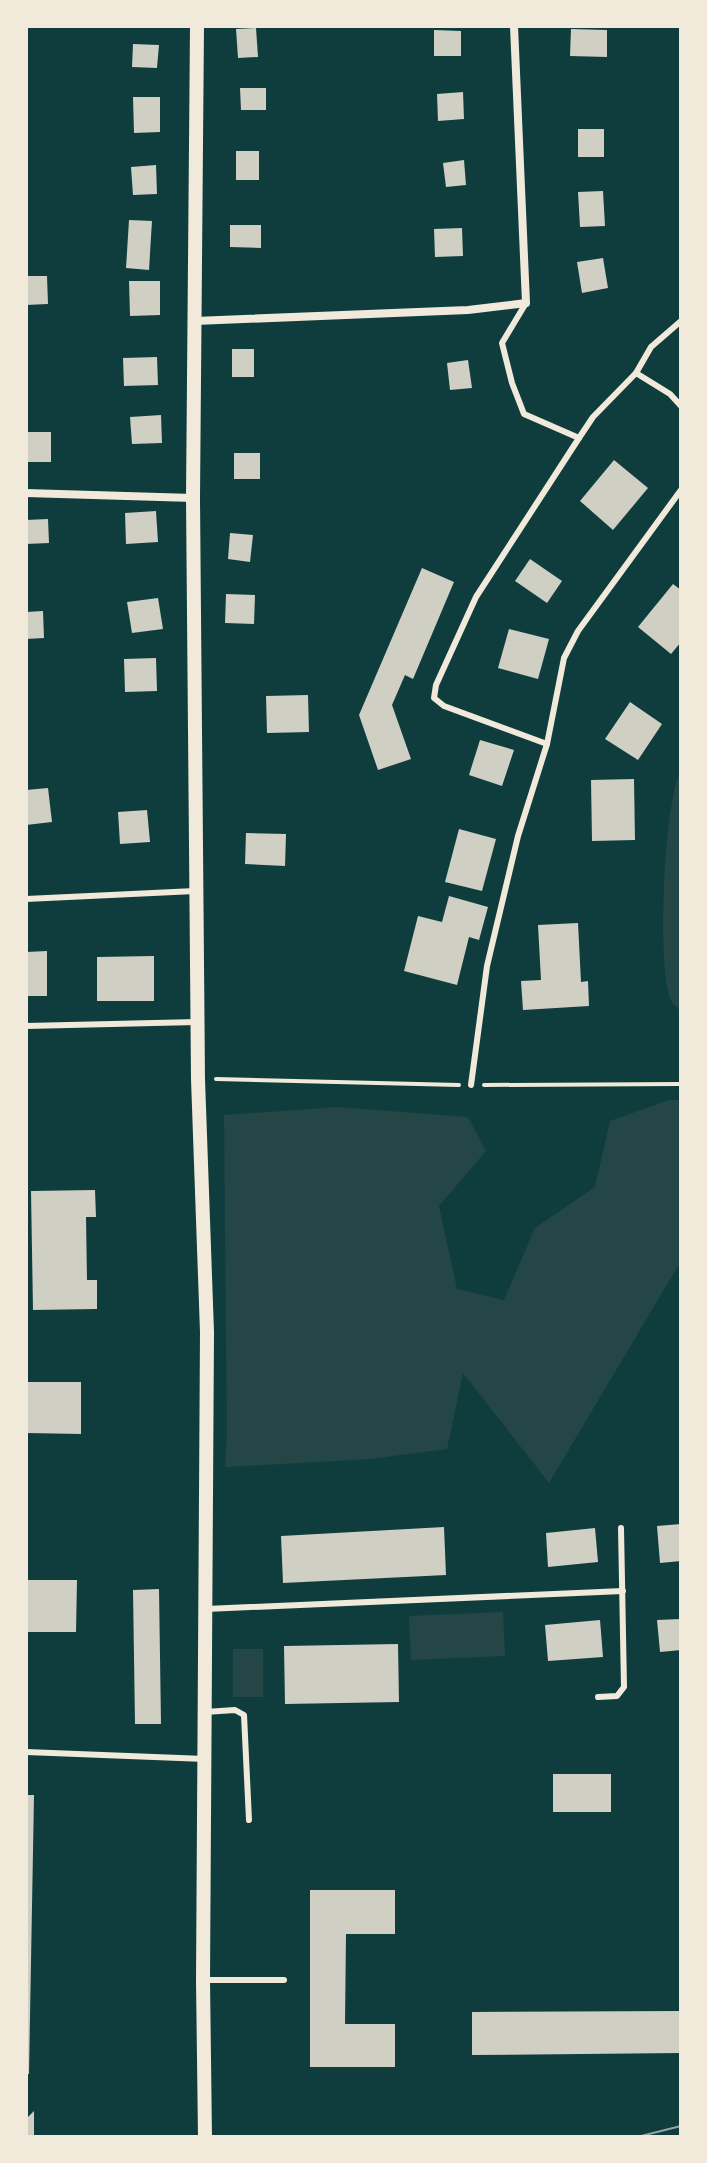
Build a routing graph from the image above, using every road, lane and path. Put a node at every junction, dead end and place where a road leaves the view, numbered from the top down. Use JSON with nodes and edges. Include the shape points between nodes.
{"nodes":[{"id":1,"x":197,"y":26,"type":"edge"},
{"id":2,"x":514,"y":26,"type":"edge"},
{"id":3,"x":526,"y":303,"type":"junction"},
{"id":4,"x":195,"y":321,"type":"junction"},
{"id":5,"x":681,"y":321,"type":"edge"},
{"id":6,"x":636,"y":373,"type":"junction"},
{"id":7,"x":681,"y":406,"type":"edge"},
{"id":8,"x":579,"y":438,"type":"junction"},
{"id":9,"x":681,"y":490,"type":"edge"},
{"id":10,"x":26,"y":493,"type":"edge"},
{"id":11,"x":193,"y":498,"type":"junction"},
{"id":12,"x":547,"y":744,"type":"junction"},
{"id":13,"x":195,"y":891,"type":"junction"},
{"id":14,"x":26,"y":899,"type":"edge"},
{"id":15,"x":197,"y":1022,"type":"junction"},
{"id":16,"x":26,"y":1026,"type":"edge"},
{"id":17,"x":198,"y":1079,"type":"junction"},
{"id":18,"x":681,"y":1084,"type":"edge"},
{"id":19,"x":471,"y":1085,"type":"junction"},
{"id":20,"x":621,"y":1528,"type":"dead end"},
{"id":21,"x":623,"y":1591,"type":"junction"},
{"id":22,"x":206,"y":1609,"type":"junction"},
{"id":23,"x":598,"y":1697,"type":"dead end"},
{"id":24,"x":205,"y":1712,"type":"junction"},
{"id":25,"x":26,"y":1752,"type":"edge"},
{"id":26,"x":205,"y":1759,"type":"junction"},
{"id":27,"x":249,"y":1820,"type":"dead end"},
{"id":28,"x":203,"y":1980,"type":"junction"},
{"id":29,"x":284,"y":1980,"type":"dead end"},
{"id":30,"x":205,"y":2137,"type":"edge"}],
"edges":[{"from":1,"to":4,"type":"street"},
{"from":2,"to":3,"type":"street"},
{"from":3,"to":4,"type":"street"},
{"from":3,"to":8,"type":"lane","via":[[502,343],[524,414]]},
{"from":4,"to":11,"type":"street"},
{"from":5,"to":6,"type":"lane","via":[[651,347]]},
{"from":6,"to":7,"type":"lane"},
{"from":6,"to":8,"type":"lane"},
{"from":8,"to":12,"type":"lane","via":[[476,597],[434,698],[455,711]]},
{"from":9,"to":12,"type":"lane","via":[[578,631],[564,658]]},
{"from":10,"to":11,"type":"street"},
{"from":11,"to":13,"type":"street"},
{"from":12,"to":19,"type":"lane","via":[[487,966]]},
{"from":13,"to":14,"type":"lane"},
{"from":13,"to":15,"type":"street"},
{"from":15,"to":16,"type":"lane"},
{"from":15,"to":17,"type":"street"},
{"from":17,"to":19,"type":"path"},
{"from":17,"to":22,"type":"street","via":[[207,1332]]},
{"from":18,"to":19,"type":"path"},
{"from":20,"to":21,"type":"lane"},
{"from":21,"to":22,"type":"lane"},
{"from":21,"to":23,"type":"lane","via":[[624,1687],[617,1696]]},
{"from":22,"to":24,"type":"street"},
{"from":24,"to":26,"type":"street"},
{"from":24,"to":27,"type":"lane","via":[[235,1710],[244,1715]]},
{"from":25,"to":26,"type":"lane"},
{"from":26,"to":28,"type":"street"},
{"from":28,"to":29,"type":"lane"},
{"from":28,"to":30,"type":"street"}]}
